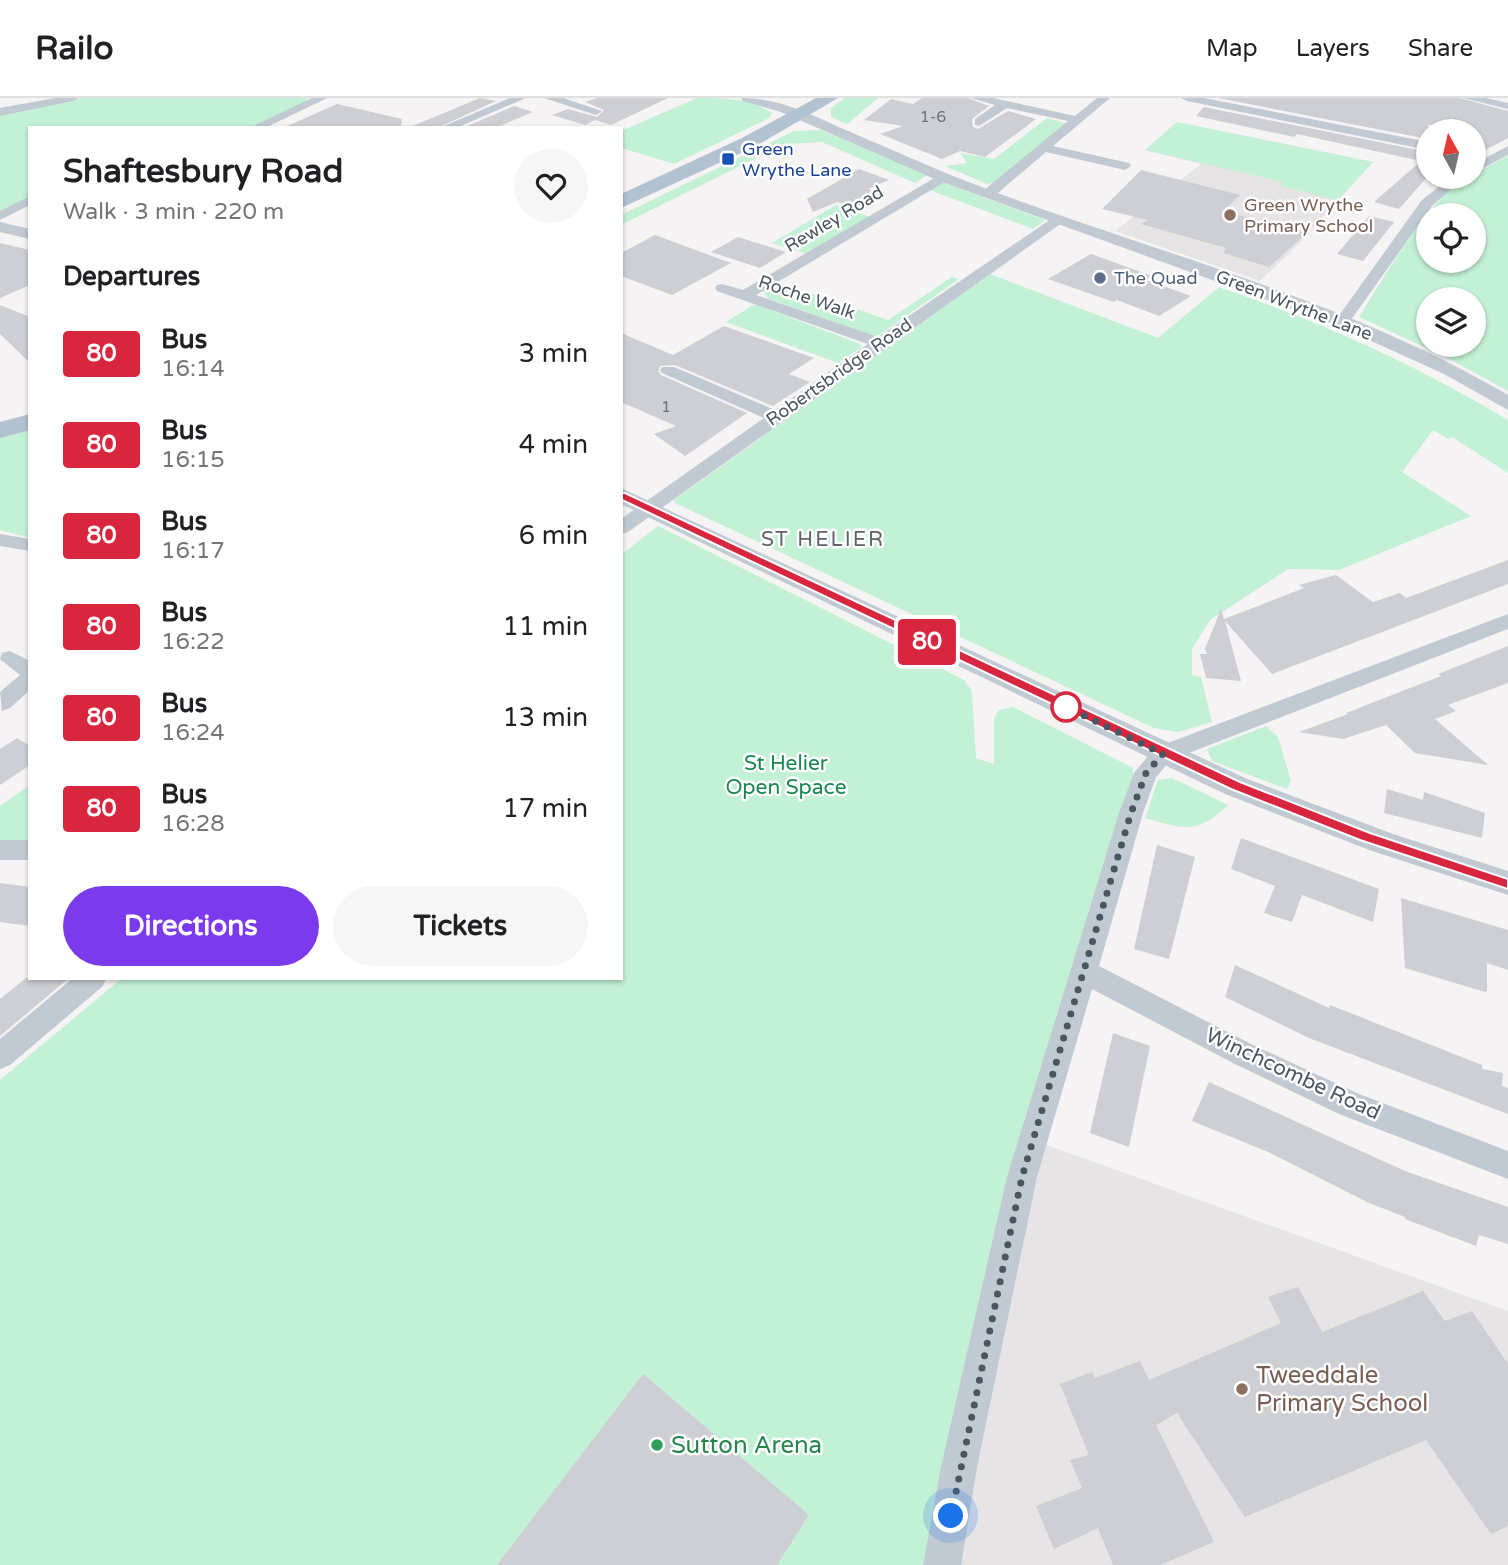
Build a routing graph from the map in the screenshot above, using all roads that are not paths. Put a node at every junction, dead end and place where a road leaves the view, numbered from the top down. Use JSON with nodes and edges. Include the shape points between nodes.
{"nodes":[{"id":1,"x":73,"y":98,"type":"edge"},
{"id":2,"x":321,"y":98,"type":"edge"},
{"id":3,"x":520,"y":98,"type":"edge"},
{"id":4,"x":551,"y":98,"type":"edge"},
{"id":5,"x":748,"y":98,"type":"edge"},
{"id":6,"x":829,"y":98,"type":"edge"},
{"id":7,"x":977,"y":98,"type":"edge"},
{"id":8,"x":1104,"y":98,"type":"edge"},
{"id":9,"x":1187,"y":98,"type":"edge"},
{"id":10,"x":1469,"y":98,"type":"edge"},
{"id":11,"x":1005,"y":104,"type":"junction"},
{"id":12,"x":1508,"y":106,"type":"edge"},
{"id":13,"x":596,"y":111,"type":"dead end"},
{"id":14,"x":0,"y":112,"type":"edge"},
{"id":15,"x":799,"y":116,"type":"junction"},
{"id":16,"x":1078,"y":120,"type":"junction"},
{"id":17,"x":979,"y":122,"type":"dead end"},
{"id":18,"x":259,"y":126,"type":"edge"},
{"id":19,"x":454,"y":126,"type":"edge"},
{"id":20,"x":1416,"y":144,"type":"edge"},
{"id":21,"x":1044,"y":148,"type":"junction"},
{"id":22,"x":1508,"y":150,"type":"edge"},
{"id":23,"x":1139,"y":154,"type":"dead end"},
{"id":24,"x":1486,"y":159,"type":"edge"},
{"id":25,"x":1125,"y":166,"type":"junction"},
{"id":26,"x":943,"y":177,"type":"junction"},
{"id":27,"x":1113,"y":178,"type":"dead end"},
{"id":28,"x":1444,"y":189,"type":"edge"},
{"id":29,"x":988,"y":194,"type":"junction"},
{"id":30,"x":28,"y":201,"type":"edge"},
{"id":31,"x":623,"y":201,"type":"edge"},
{"id":32,"x":0,"y":216,"type":"edge"},
{"id":33,"x":1059,"y":220,"type":"junction"},
{"id":34,"x":0,"y":227,"type":"edge"},
{"id":35,"x":28,"y":234,"type":"edge"},
{"id":36,"x":722,"y":288,"type":"dead end"},
{"id":37,"x":745,"y":295,"type":"junction"},
{"id":38,"x":1343,"y":321,"type":"junction"},
{"id":39,"x":880,"y":343,"type":"junction"},
{"id":40,"x":668,"y":370,"type":"dead end"},
{"id":41,"x":1508,"y":404,"type":"edge"},
{"id":42,"x":776,"y":417,"type":"junction"},
{"id":43,"x":28,"y":423,"type":"edge"},
{"id":44,"x":0,"y":430,"type":"edge"},
{"id":45,"x":623,"y":496,"type":"edge"},
{"id":46,"x":648,"y":508,"type":"junction"},
{"id":47,"x":623,"y":527,"type":"edge"},
{"id":48,"x":0,"y":540,"type":"edge"},
{"id":49,"x":28,"y":545,"type":"edge"},
{"id":50,"x":1508,"y":621,"type":"edge"},
{"id":51,"x":10,"y":658,"type":"dead end"},
{"id":52,"x":28,"y":670,"type":"edge"},
{"id":53,"x":28,"y":680,"type":"edge"},
{"id":54,"x":2,"y":703,"type":"edge"},
{"id":55,"x":1163,"y":754,"type":"junction"},
{"id":56,"x":0,"y":850,"type":"edge"},
{"id":57,"x":28,"y":850,"type":"edge"},
{"id":58,"x":1508,"y":883,"type":"edge"},
{"id":59,"x":1083,"y":971,"type":"junction"},
{"id":60,"x":91,"y":980,"type":"edge"},
{"id":61,"x":0,"y":1056,"type":"edge"},
{"id":62,"x":1508,"y":1165,"type":"edge"},
{"id":63,"x":942,"y":1565,"type":"edge"}],
"edges":[{"from":1,"to":14,"type":"street"},
{"from":2,"to":18,"type":"street"},
{"from":3,"to":19,"type":"street"},
{"from":4,"to":13,"type":"street"},
{"from":5,"to":15,"type":"street","name":"Green Wrythe Lane"},
{"from":6,"to":15,"type":"main road"},
{"from":7,"to":11,"type":"street"},
{"from":8,"to":16,"type":"street"},
{"from":9,"to":20,"type":"street"},
{"from":10,"to":12,"type":"street"},
{"from":11,"to":16,"type":"street"},
{"from":11,"to":17,"type":"street"},
{"from":15,"to":26,"type":"street","name":"Green Wrythe Lane"},
{"from":15,"to":31,"type":"main road"},
{"from":16,"to":21,"type":"street"},
{"from":21,"to":25,"type":"street"},
{"from":21,"to":29,"type":"street"},
{"from":22,"to":24,"type":"street"},
{"from":23,"to":25,"type":"street"},
{"from":25,"to":27,"type":"street"},
{"from":26,"to":29,"type":"street","name":"Green Wrythe Lane"},
{"from":26,"to":37,"type":"street","name":"Rewley Road"},
{"from":28,"to":38,"type":"street","via":[[1427,203]]},
{"from":29,"to":33,"type":"street","name":"Green Wrythe Lane"},
{"from":30,"to":32,"type":"street"},
{"from":33,"to":38,"type":"street","name":"Green Wrythe Lane"},
{"from":33,"to":39,"type":"street","name":"Robertsbridge Road"},
{"from":34,"to":35,"type":"street"},
{"from":36,"to":37,"type":"street","name":"Roche Walk"},
{"from":37,"to":39,"type":"street","name":"Roche Walk"},
{"from":38,"to":41,"type":"street","name":"Green Wrythe Lane","via":[[1451,370]]},
{"from":39,"to":42,"type":"street","name":"Robertsbridge Road"},
{"from":40,"to":42,"type":"street"},
{"from":42,"to":46,"type":"street","name":"Robertsbridge Road"},
{"from":43,"to":44,"type":"main road"},
{"from":45,"to":46,"type":"street"},
{"from":46,"to":47,"type":"street","name":"Robertsbridge Road"},
{"from":46,"to":55,"type":"street"},
{"from":48,"to":49,"type":"street"},
{"from":50,"to":55,"type":"street"},
{"from":51,"to":52,"type":"street"},
{"from":53,"to":54,"type":"street"},
{"from":55,"to":58,"type":"street","via":[[1322,821]]},
{"from":55,"to":59,"type":"street","via":[[1146,773],[1131,813]]},
{"from":56,"to":57,"type":"street"},
{"from":59,"to":62,"type":"street","name":"Winchcombe Road","via":[[1349,1104]]},
{"from":59,"to":63,"type":"street","via":[[1022,1177]]},
{"from":60,"to":61,"type":"street"}]}
